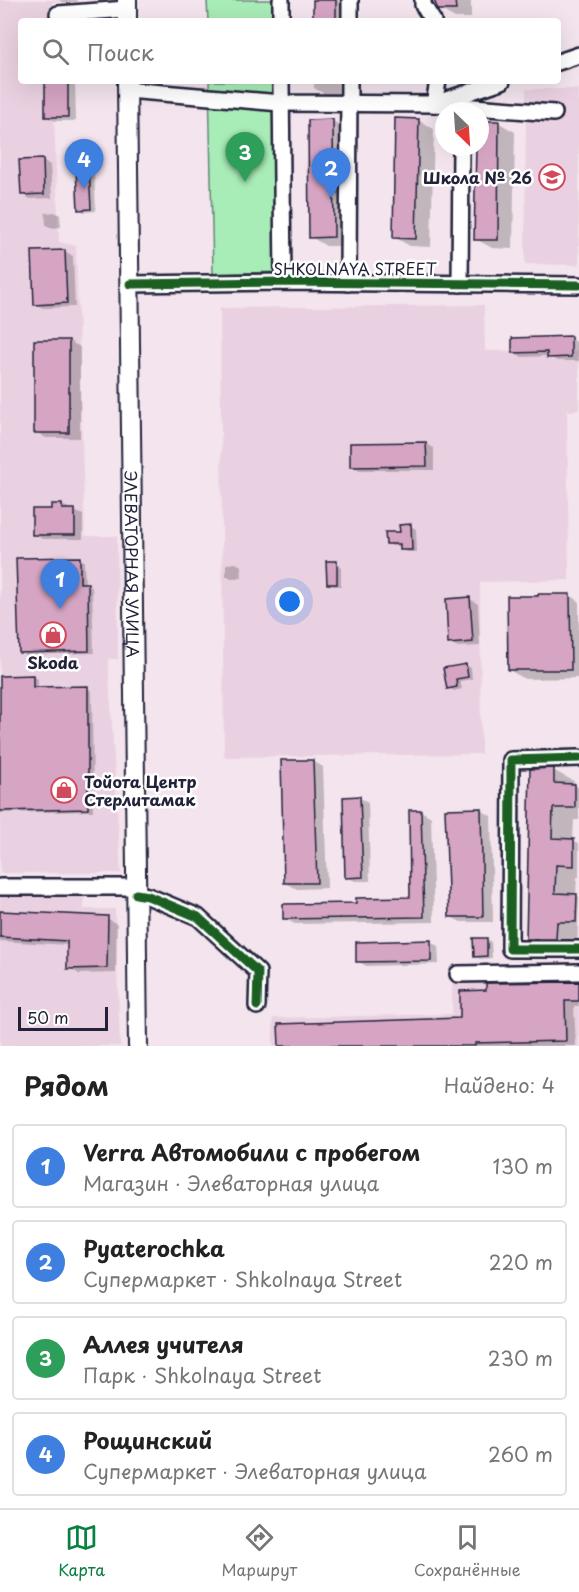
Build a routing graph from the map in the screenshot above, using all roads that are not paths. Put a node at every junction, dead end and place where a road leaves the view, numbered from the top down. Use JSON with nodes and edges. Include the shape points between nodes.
{"nodes":[{"id":1,"x":280,"y":0,"type":"edge"},
{"id":2,"x":350,"y":0,"type":"edge"},
{"id":3,"x":423,"y":0,"type":"edge"},
{"id":4,"x":127,"y":10,"type":"edge"},
{"id":5,"x":58,"y":14,"type":"dead end"},
{"id":6,"x":281,"y":18,"type":"edge"},
{"id":7,"x":350,"y":18,"type":"edge"},
{"id":8,"x":431,"y":18,"type":"edge"},
{"id":9,"x":579,"y":55,"type":"edge"},
{"id":10,"x":561,"y":61,"type":"edge"},
{"id":11,"x":281,"y":84,"type":"edge"},
{"id":12,"x":349,"y":84,"type":"edge"},
{"id":13,"x":437,"y":84,"type":"edge"},
{"id":14,"x":493,"y":84,"type":"edge"},
{"id":15,"x":127,"y":85,"type":"edge"},
{"id":16,"x":282,"y":103,"type":"junction"},
{"id":17,"x":349,"y":103,"type":"junction"},
{"id":18,"x":434,"y":104,"type":"junction"},
{"id":19,"x":489,"y":109,"type":"edge"},
{"id":20,"x":554,"y":112,"type":"dead end"},
{"id":21,"x":461,"y":156,"type":"edge"},
{"id":22,"x":283,"y":282,"type":"junction"},
{"id":23,"x":348,"y":283,"type":"junction"},
{"id":24,"x":130,"y":284,"type":"junction"},
{"id":25,"x":460,"y":284,"type":"junction"},
{"id":26,"x":579,"y":285,"type":"edge"},
{"id":27,"x":579,"y":758,"type":"edge"},
{"id":28,"x":0,"y":887,"type":"edge"},
{"id":29,"x":136,"y":890,"type":"junction"},
{"id":30,"x":579,"y":949,"type":"edge"},
{"id":31,"x":579,"y":972,"type":"edge"},
{"id":32,"x":458,"y":974,"type":"dead end"},
{"id":33,"x":257,"y":1006,"type":"dead end"},
{"id":34,"x":138,"y":1046,"type":"edge"}],
"edges":[{"from":1,"to":6,"type":"street"},
{"from":2,"to":7,"type":"street"},
{"from":3,"to":8,"type":"street"},
{"from":4,"to":5,"type":"street"},
{"from":9,"to":10,"type":"street"},
{"from":11,"to":16,"type":"street"},
{"from":12,"to":17,"type":"street"},
{"from":13,"to":18,"type":"street"},
{"from":14,"to":18,"type":"street"},
{"from":15,"to":16,"type":"street"},
{"from":15,"to":24,"type":"main road","name":"ЭЛЕВАТОРНАЯ УЛИЦА"},
{"from":16,"to":17,"type":"street"},
{"from":16,"to":22,"type":"street"},
{"from":17,"to":18,"type":"street"},
{"from":17,"to":23,"type":"street"},
{"from":19,"to":20,"type":"street"},
{"from":21,"to":25,"type":"street"},
{"from":22,"to":23,"type":"street","name":"SHKOLNAYA STREET"},
{"from":22,"to":24,"type":"street","name":"SHKOLNAYA STREET"},
{"from":23,"to":25,"type":"street","name":"SHKOLNAYA STREET"},
{"from":24,"to":29,"type":"main road","name":"ЭЛЕВАТОРНАЯ УЛИЦА"},
{"from":25,"to":26,"type":"street","name":"SHKOLNAYA STREET"},
{"from":27,"to":30,"type":"street","via":[[511,760],[510,950]]},
{"from":28,"to":29,"type":"street"},
{"from":29,"to":33,"type":"street","via":[[198,917],[258,972]]},
{"from":29,"to":34,"type":"main road","name":"ЭЛЕВАТОРНАЯ УЛИЦА"},
{"from":31,"to":32,"type":"street"}]}
